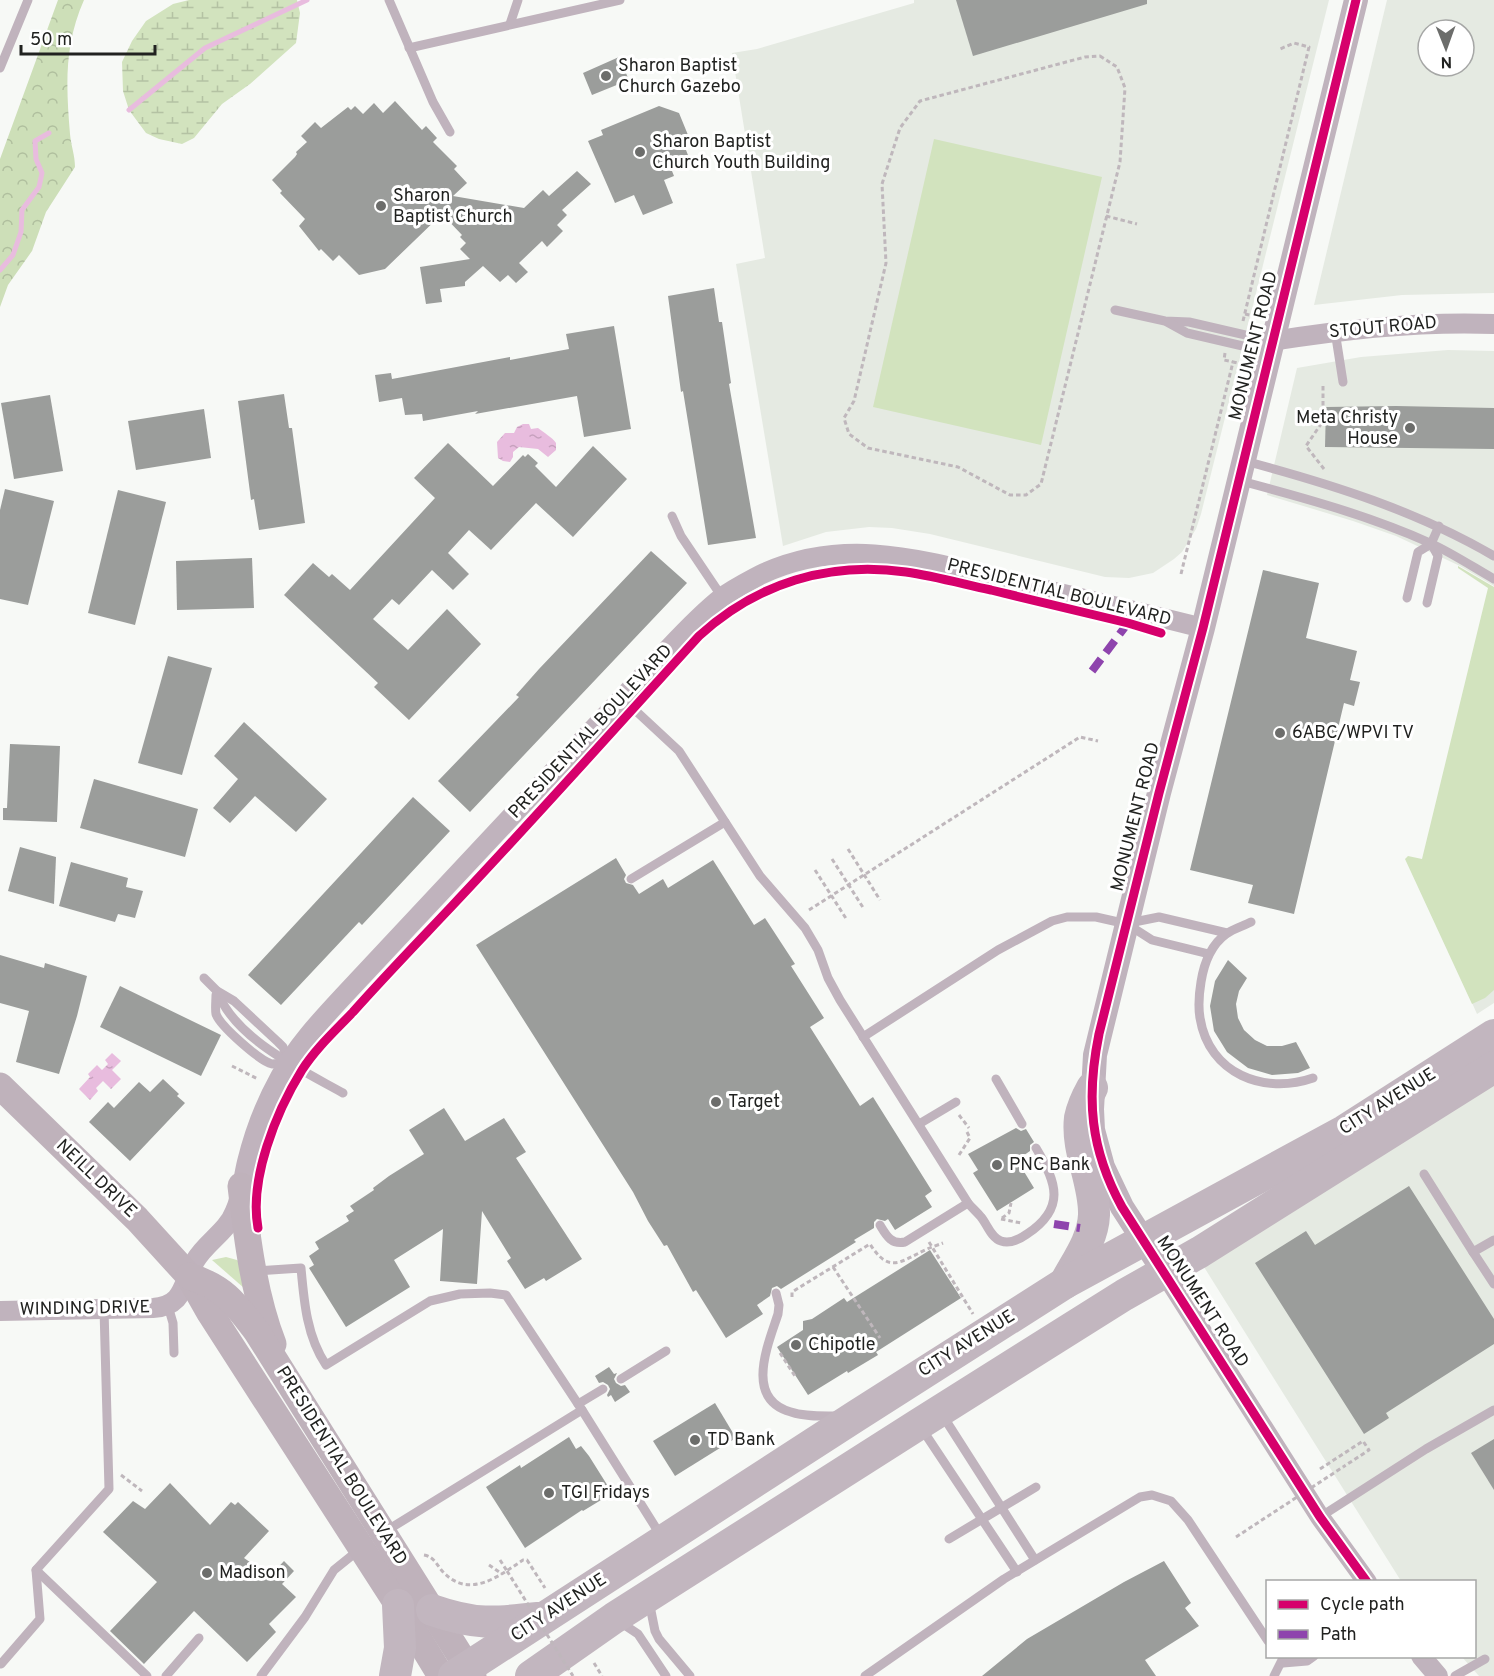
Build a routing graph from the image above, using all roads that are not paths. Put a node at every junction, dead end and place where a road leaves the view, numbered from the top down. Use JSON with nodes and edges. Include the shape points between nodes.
{"nodes":[{"id":1,"x":28,"y":0,"type":"edge"},
{"id":2,"x":390,"y":0,"type":"edge"},
{"id":3,"x":518,"y":0,"type":"edge"},
{"id":4,"x":620,"y":0,"type":"edge"},
{"id":5,"x":1356,"y":0,"type":"edge"},
{"id":6,"x":510,"y":24,"type":"junction"},
{"id":7,"x":410,"y":48,"type":"junction"},
{"id":8,"x":0,"y":68,"type":"edge"},
{"id":9,"x":450,"y":132,"type":"dead end"},
{"id":10,"x":1115,"y":310,"type":"dead end"},
{"id":11,"x":1494,"y":324,"type":"edge"},
{"id":12,"x":1335,"y":332,"type":"junction"},
{"id":13,"x":1272,"y":341,"type":"junction"},
{"id":14,"x":1343,"y":382,"type":"dead end"},
{"id":15,"x":1241,"y":470,"type":"junction"},
{"id":16,"x":672,"y":516,"type":"dead end"},
{"id":17,"x":1439,"y":526,"type":"junction"},
{"id":18,"x":1431,"y":544,"type":"junction"},
{"id":19,"x":1494,"y":556,"type":"edge"},
{"id":20,"x":1494,"y":579,"type":"edge"},
{"id":21,"x":722,"y":597,"type":"junction"},
{"id":22,"x":1407,"y":598,"type":"dead end"},
{"id":23,"x":1427,"y":603,"type":"dead end"},
{"id":24,"x":1203,"y":628,"type":"junction"},
{"id":25,"x":622,"y":698,"type":"junction"},
{"id":26,"x":725,"y":822,"type":"junction"},
{"id":27,"x":631,"y":879,"type":"dead end"},
{"id":28,"x":1251,"y":922,"type":"dead end"},
{"id":29,"x":1127,"y":924,"type":"junction"},
{"id":30,"x":1227,"y":933,"type":"junction"},
{"id":31,"x":1209,"y":954,"type":"junction"},
{"id":32,"x":204,"y":978,"type":"dead end"},
{"id":33,"x":217,"y":991,"type":"junction"},
{"id":34,"x":1494,"y":1035,"type":"edge"},
{"id":35,"x":863,"y":1037,"type":"junction"},
{"id":36,"x":289,"y":1062,"type":"junction"},
{"id":37,"x":1494,"y":1066,"type":"edge"},
{"id":38,"x":1313,"y":1078,"type":"dead end"},
{"id":39,"x":996,"y":1079,"type":"dead end"},
{"id":40,"x":0,"y":1086,"type":"edge"},
{"id":41,"x":1092,"y":1088,"type":"junction"},
{"id":42,"x":343,"y":1093,"type":"dead end"},
{"id":43,"x":956,"y":1102,"type":"dead end"},
{"id":44,"x":919,"y":1124,"type":"junction"},
{"id":45,"x":1022,"y":1124,"type":"dead end"},
{"id":46,"x":1036,"y":1148,"type":"dead end"},
{"id":47,"x":1424,"y":1174,"type":"dead end"},
{"id":48,"x":241,"y":1186,"type":"junction"},
{"id":49,"x":968,"y":1203,"type":"junction"},
{"id":50,"x":880,"y":1225,"type":"dead end"},
{"id":51,"x":1143,"y":1240,"type":"junction"},
{"id":52,"x":1494,"y":1240,"type":"edge"},
{"id":53,"x":1473,"y":1252,"type":"junction"},
{"id":54,"x":254,"y":1271,"type":"junction"},
{"id":55,"x":1164,"y":1272,"type":"junction"},
{"id":56,"x":189,"y":1276,"type":"junction"},
{"id":57,"x":1065,"y":1283,"type":"junction"},
{"id":58,"x":1494,"y":1284,"type":"edge"},
{"id":59,"x":776,"y":1293,"type":"dead end"},
{"id":60,"x":168,"y":1306,"type":"junction"},
{"id":61,"x":104,"y":1309,"type":"junction"},
{"id":62,"x":0,"y":1311,"type":"edge"},
{"id":63,"x":666,"y":1351,"type":"dead end"},
{"id":64,"x":174,"y":1353,"type":"dead end"},
{"id":65,"x":286,"y":1378,"type":"junction"},
{"id":66,"x":621,"y":1378,"type":"dead end"},
{"id":67,"x":603,"y":1389,"type":"dead end"},
{"id":68,"x":580,"y":1407,"type":"junction"},
{"id":69,"x":1494,"y":1410,"type":"edge"},
{"id":70,"x":856,"y":1416,"type":"junction"},
{"id":71,"x":930,"y":1418,"type":"junction"},
{"id":72,"x":1036,"y":1487,"type":"dead end"},
{"id":73,"x":1002,"y":1508,"type":"junction"},
{"id":74,"x":1320,"y":1517,"type":"junction"},
{"id":75,"x":982,"y":1520,"type":"junction"},
{"id":76,"x":949,"y":1539,"type":"dead end"},
{"id":77,"x":372,"y":1541,"type":"junction"},
{"id":78,"x":664,"y":1541,"type":"junction"},
{"id":79,"x":1035,"y":1560,"type":"junction"},
{"id":80,"x":36,"y":1570,"type":"junction"},
{"id":81,"x":1017,"y":1572,"type":"junction"},
{"id":82,"x":1365,"y":1580,"type":"edge"},
{"id":83,"x":648,"y":1597,"type":"junction"},
{"id":84,"x":545,"y":1602,"type":"junction"},
{"id":85,"x":398,"y":1605,"type":"junction"},
{"id":86,"x":432,"y":1610,"type":"junction"},
{"id":87,"x":614,"y":1618,"type":"junction"},
{"id":88,"x":199,"y":1638,"type":"dead end"},
{"id":89,"x":1266,"y":1638,"type":"edge"},
{"id":90,"x":1311,"y":1658,"type":"edge"},
{"id":91,"x":1423,"y":1658,"type":"edge"},
{"id":92,"x":1282,"y":1659,"type":"edge"},
{"id":93,"x":1485,"y":1659,"type":"dead end"},
{"id":94,"x":1,"y":1664,"type":"edge"},
{"id":95,"x":548,"y":1673,"type":"edge"},
{"id":96,"x":459,"y":1674,"type":"edge"},
{"id":97,"x":147,"y":1676,"type":"edge"},
{"id":98,"x":166,"y":1676,"type":"edge"},
{"id":99,"x":261,"y":1676,"type":"edge"},
{"id":100,"x":394,"y":1676,"type":"edge"},
{"id":101,"x":666,"y":1676,"type":"edge"},
{"id":102,"x":690,"y":1676,"type":"edge"},
{"id":103,"x":865,"y":1676,"type":"edge"},
{"id":104,"x":1274,"y":1676,"type":"edge"},
{"id":105,"x":1438,"y":1676,"type":"edge"},
{"id":106,"x":1455,"y":1676,"type":"edge"}],
"edges":[{"from":1,"to":8,"type":"lane"},
{"from":2,"to":7,"type":"lane"},
{"from":3,"to":6,"type":"lane"},
{"from":4,"to":6,"type":"lane"},
{"from":5,"to":13,"type":"street","name":"MONUMENT ROAD"},
{"from":6,"to":7,"type":"lane"},
{"from":7,"to":9,"type":"lane"},
{"from":10,"to":13,"type":"lane","via":[[1247,347]]},
{"from":11,"to":12,"type":"street","name":"STOUT ROAD","via":[[1423,323]]},
{"from":12,"to":13,"type":"street","name":"STOUT ROAD"},
{"from":12,"to":14,"type":"lane"},
{"from":13,"to":15,"type":"street","name":"MONUMENT ROAD"},
{"from":15,"to":17,"type":"lane","via":[[1347,491]]},
{"from":15,"to":18,"type":"lane"},
{"from":15,"to":24,"type":"street","name":"MONUMENT ROAD"},
{"from":16,"to":21,"type":"lane"},
{"from":17,"to":18,"type":"lane"},
{"from":17,"to":19,"type":"lane"},
{"from":18,"to":20,"type":"lane"},
{"from":18,"to":22,"type":"lane","via":[[1418,552]]},
{"from":18,"to":23,"type":"lane","via":[[1438,556]]},
{"from":21,"to":24,"type":"street","name":"PRESIDENTIAL BOULEVARD","via":[[757,576],[797,561],[836,553],[883,554],[957,568]]},
{"from":21,"to":25,"type":"street","name":"PRESIDENTIAL BOULEVARD"},
{"from":24,"to":29,"type":"street","name":"MONUMENT ROAD"},
{"from":25,"to":26,"type":"lane","via":[[679,751]]},
{"from":25,"to":36,"type":"street","name":"PRESIDENTIAL BOULEVARD","via":[[342,997]]},
{"from":26,"to":27,"type":"lane"},
{"from":26,"to":35,"type":"lane","via":[[760,876],[813,941],[834,990]]},
{"from":28,"to":30,"type":"lane"},
{"from":29,"to":30,"type":"lane","via":[[1159,917]]},
{"from":29,"to":31,"type":"lane","via":[[1152,940]]},
{"from":29,"to":35,"type":"lane","via":[[1079,916],[1052,921],[998,950]]},
{"from":29,"to":41,"type":"street","name":"MONUMENT ROAD","via":[[1099,1034]]},
{"from":30,"to":31,"type":"lane"},
{"from":31,"to":38,"type":"lane","via":[[1202,973],[1200,1019],[1219,1058],[1255,1082],[1285,1085]]},
{"from":32,"to":33,"type":"lane"},
{"from":33,"to":36,"type":"lane","via":[[234,1001],[278,1042]]},
{"from":33,"to":36,"type":"lane","via":[[215,1008],[220,1022],[263,1059],[272,1064]]},
{"from":34,"to":51,"type":"highway","name":"CITY AVENUE","via":[[1344,1131]]},
{"from":35,"to":44,"type":"lane"},
{"from":36,"to":42,"type":"lane"},
{"from":36,"to":48,"type":"street","name":"PRESIDENTIAL BOULEVARD","via":[[258,1126]]},
{"from":37,"to":55,"type":"highway","name":"CITY AVENUE"},
{"from":39,"to":45,"type":"lane"},
{"from":40,"to":56,"type":"main road","name":"NEILL DRIVE","via":[[114,1195]]},
{"from":41,"to":51,"type":"street","name":"MONUMENT ROAD","via":[[1093,1130],[1103,1167]]},
{"from":41,"to":57,"type":"highway","via":[[1080,1118],[1080,1134],[1093,1195],[1093,1221]]},
{"from":43,"to":44,"type":"lane"},
{"from":44,"to":49,"type":"lane"},
{"from":46,"to":49,"type":"lane","via":[[1050,1173],[1055,1194],[1050,1212],[1035,1229],[1015,1241],[1000,1241]]},
{"from":47,"to":53,"type":"lane"},
{"from":48,"to":54,"type":"main road"},
{"from":48,"to":56,"type":"street","name":"PRESIDENTIAL BOULEVARD","via":[[231,1220],[199,1256]]},
{"from":49,"to":50,"type":"lane","via":[[905,1242],[891,1240]]},
{"from":51,"to":55,"type":"street","name":"MONUMENT ROAD"},
{"from":51,"to":57,"type":"highway","name":"CITY AVENUE"},
{"from":52,"to":53,"type":"lane"},
{"from":53,"to":58,"type":"lane"},
{"from":54,"to":65,"type":"main road","via":[[269,1335]]},
{"from":54,"to":68,"type":"lane","via":[[301,1268],[311,1334],[326,1365],[430,1301],[460,1294],[506,1295]]},
{"from":55,"to":71,"type":"highway","name":"CITY AVENUE"},
{"from":55,"to":74,"type":"street","name":"MONUMENT ROAD"},
{"from":56,"to":60,"type":"street","name":"WINDING DRIVE","via":[[176,1301]]},
{"from":56,"to":65,"type":"main road","name":"PRESIDENTIAL BOULEVARD","via":[[215,1286],[229,1297]]},
{"from":56,"to":77,"type":"main road","name":"PRESIDENTIAL BOULEVARD","via":[[216,1323]]},
{"from":57,"to":70,"type":"highway","name":"CITY AVENUE"},
{"from":59,"to":70,"type":"lane","via":[[778,1314],[762,1368],[767,1396],[777,1406],[802,1415]]},
{"from":60,"to":61,"type":"street","name":"WINDING DRIVE"},
{"from":60,"to":64,"type":"lane"},
{"from":61,"to":62,"type":"street","name":"WINDING DRIVE"},
{"from":61,"to":80,"type":"lane","via":[[109,1489]]},
{"from":63,"to":66,"type":"lane"},
{"from":65,"to":77,"type":"main road","name":"PRESIDENTIAL BOULEVARD"},
{"from":67,"to":68,"type":"lane"},
{"from":68,"to":77,"type":"lane"},
{"from":68,"to":78,"type":"lane"},
{"from":69,"to":74,"type":"lane"},
{"from":70,"to":78,"type":"highway","name":"CITY AVENUE"},
{"from":71,"to":73,"type":"lane"},
{"from":71,"to":75,"type":"lane"},
{"from":71,"to":83,"type":"highway","name":"CITY AVENUE"},
{"from":72,"to":73,"type":"lane"},
{"from":73,"to":75,"type":"lane"},
{"from":73,"to":79,"type":"lane"},
{"from":74,"to":82,"type":"street","name":"MONUMENT ROAD"},
{"from":75,"to":76,"type":"lane"},
{"from":75,"to":81,"type":"lane"},
{"from":77,"to":85,"type":"main road","name":"PRESIDENTIAL BOULEVARD"},
{"from":77,"to":86,"type":"main road","name":"PRESIDENTIAL BOULEVARD"},
{"from":77,"to":99,"type":"lane","via":[[334,1570]]},
{"from":78,"to":84,"type":"highway","name":"CITY AVENUE"},
{"from":79,"to":81,"type":"lane"},
{"from":79,"to":89,"type":"lane","via":[[1140,1497],[1152,1495],[1171,1501],[1188,1520]]},
{"from":80,"to":94,"type":"lane","via":[[40,1619]]},
{"from":80,"to":97,"type":"lane"},
{"from":81,"to":103,"type":"lane"},
{"from":83,"to":87,"type":"highway","name":"CITY AVENUE"},
{"from":83,"to":102,"type":"lane","via":[[659,1639]]},
{"from":84,"to":86,"type":"highway","via":[[487,1623]]},
{"from":84,"to":96,"type":"highway","name":"CITY AVENUE"},
{"from":85,"to":96,"type":"main road","name":"PRESIDENTIAL BOULEVARD"},
{"from":85,"to":100,"type":"highway","via":[[400,1648]]},
{"from":86,"to":96,"type":"main road","name":"PRESIDENTIAL BOULEVARD"},
{"from":87,"to":95,"type":"highway","name":"CITY AVENUE"},
{"from":87,"to":101,"type":"lane","via":[[639,1634]]},
{"from":88,"to":98,"type":"lane"},
{"from":90,"to":92,"type":"lane"},
{"from":91,"to":105,"type":"street"},
{"from":92,"to":104,"type":"lane"},
{"from":93,"to":106,"type":"lane"}]}
